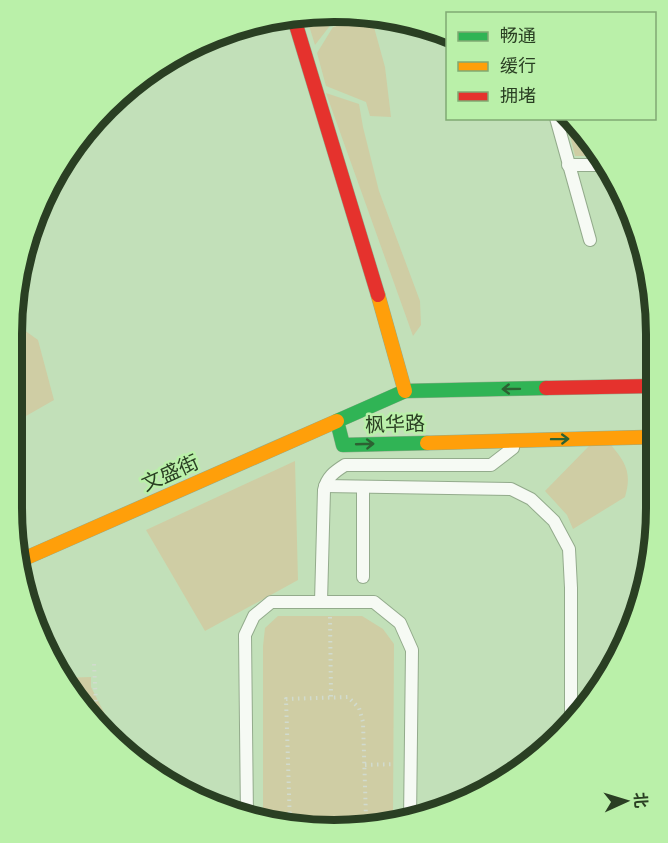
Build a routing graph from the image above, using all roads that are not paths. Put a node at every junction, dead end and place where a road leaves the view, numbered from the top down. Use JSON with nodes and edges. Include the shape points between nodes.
{"nodes":[{"id":1,"x":296,"y":25,"type":"edge"},
{"id":2,"x":557,"y":120,"type":"edge"},
{"id":3,"x":568,"y":165,"type":"junction"},
{"id":4,"x":596,"y":165,"type":"edge"},
{"id":5,"x":590,"y":240,"type":"dead end"},
{"id":6,"x":646,"y":386,"type":"edge"},
{"id":7,"x":405,"y":391,"type":"junction"},
{"id":8,"x":337,"y":421,"type":"junction"},
{"id":9,"x":646,"y":437,"type":"edge"},
{"id":10,"x":523,"y":440,"type":"junction"},
{"id":11,"x":325,"y":486,"type":"junction"},
{"id":12,"x":363,"y":487,"type":"junction"},
{"id":13,"x":26,"y":558,"type":"edge"},
{"id":14,"x":363,"y":577,"type":"dead end"},
{"id":15,"x":325,"y":602,"type":"junction"},
{"id":16,"x":571,"y":710,"type":"edge"},
{"id":17,"x":247,"y":808,"type":"edge"},
{"id":18,"x":410,"y":811,"type":"edge"}],
"edges":[{"from":1,"to":7,"type":"street"},
{"from":2,"to":3,"type":"lane"},
{"from":3,"to":4,"type":"lane"},
{"from":3,"to":5,"type":"lane"},
{"from":6,"to":7,"type":"street","name":"枫华路","one_way":true},
{"from":7,"to":8,"type":"street","name":"枫华路"},
{"from":8,"to":10,"type":"street","name":"枫华路","one_way":true,"via":[[343,445]]},
{"from":8,"to":13,"type":"street","name":"文盛街"},
{"from":10,"to":9,"type":"street","name":"枫华路","one_way":true},
{"from":10,"to":11,"type":"lane","via":[[491,465],[345,465],[334,472]]},
{"from":11,"to":12,"type":"lane"},
{"from":11,"to":15,"type":"lane"},
{"from":12,"to":14,"type":"lane"},
{"from":12,"to":16,"type":"lane","via":[[511,489],[531,499],[554,521],[569,549]]},
{"from":15,"to":17,"type":"lane","via":[[271,602],[254,616],[245,635]]},
{"from":15,"to":18,"type":"lane","via":[[374,602],[400,623],[412,650]]}]}
